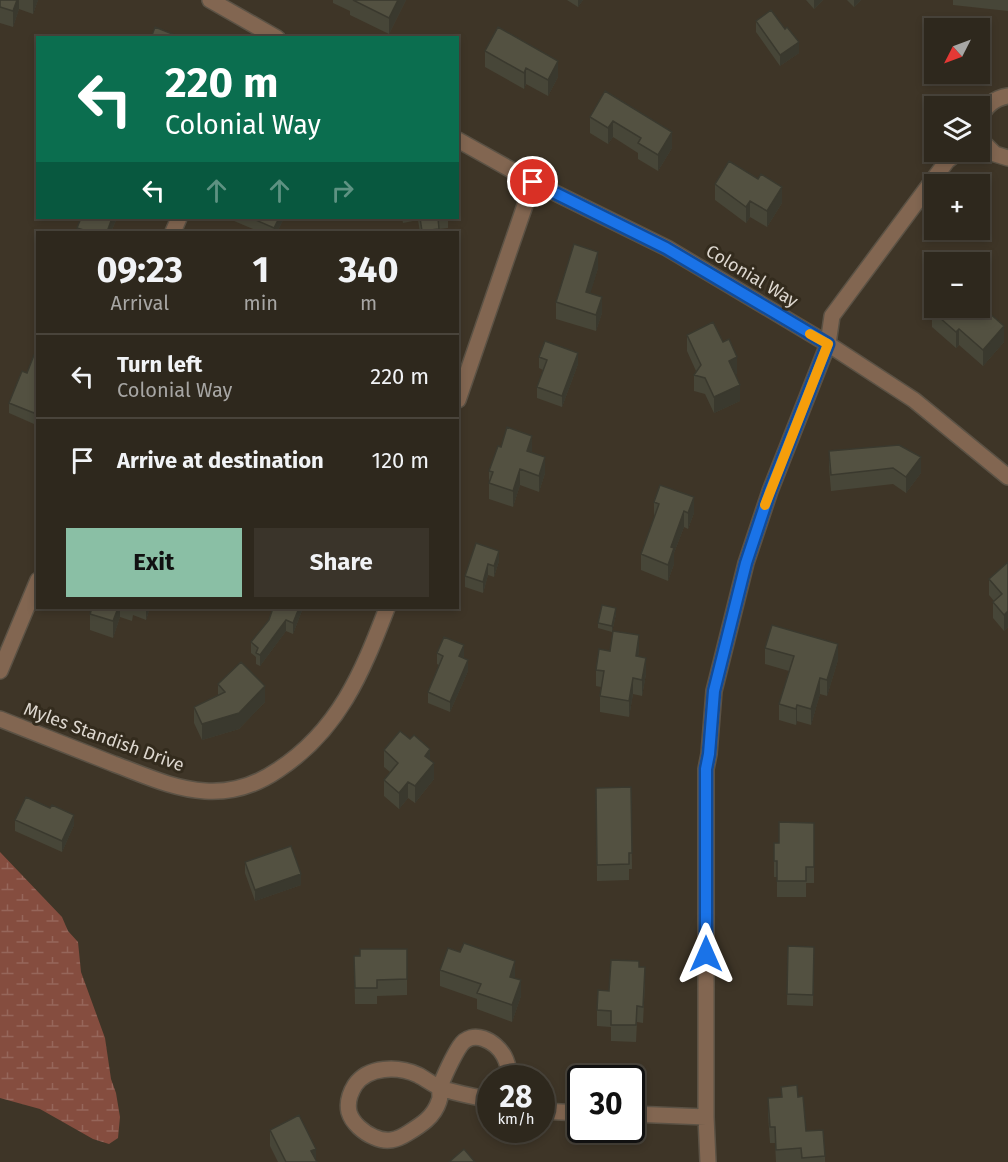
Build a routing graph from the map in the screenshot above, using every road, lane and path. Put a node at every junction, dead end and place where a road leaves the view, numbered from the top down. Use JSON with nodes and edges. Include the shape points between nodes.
{"nodes":[{"id":1,"x":210,"y":0,"type":"edge"},
{"id":2,"x":252,"y":31,"type":"edge"},
{"id":3,"x":271,"y":36,"type":"edge"},
{"id":4,"x":1008,"y":96,"type":"edge"},
{"id":5,"x":990,"y":104,"type":"edge"},
{"id":6,"x":459,"y":141,"type":"edge"},
{"id":7,"x":990,"y":149,"type":"edge"},
{"id":8,"x":1008,"y":158,"type":"edge"},
{"id":9,"x":946,"y":162,"type":"edge"},
{"id":10,"x":533,"y":182,"type":"junction"},
{"id":11,"x":828,"y":344,"type":"junction"},
{"id":12,"x":459,"y":397,"type":"edge"},
{"id":13,"x":1008,"y":477,"type":"edge"},
{"id":14,"x":36,"y":585,"type":"edge"},
{"id":15,"x":387,"y":609,"type":"edge"},
{"id":16,"x":0,"y":671,"type":"edge"},
{"id":17,"x":0,"y":719,"type":"edge"},
{"id":18,"x":506,"y":1065,"type":"edge"},
{"id":19,"x":440,"y":1088,"type":"junction"},
{"id":20,"x":477,"y":1097,"type":"edge"},
{"id":21,"x":645,"y":1115,"type":"edge"},
{"id":22,"x":706,"y":1117,"type":"junction"},
{"id":23,"x":708,"y":1162,"type":"edge"}],
"edges":[{"from":1,"to":2,"type":"street"},
{"from":2,"to":3,"type":"street"},
{"from":4,"to":5,"type":"street"},
{"from":6,"to":10,"type":"street","name":"Colonial Way"},
{"from":7,"to":8,"type":"street"},
{"from":9,"to":11,"type":"street","via":[[832,316]]},
{"from":10,"to":11,"type":"street","name":"Colonial Way","via":[[666,248]]},
{"from":10,"to":12,"type":"street"},
{"from":11,"to":13,"type":"street","name":"Colonial Way","via":[[914,400]]},
{"from":11,"to":22,"type":"street","via":[[746,563],[714,691],[706,769]]},
{"from":14,"to":16,"type":"street"},
{"from":15,"to":17,"type":"street","name":"Myles Standish Drive","via":[[364,666],[332,720],[294,759],[246,787],[205,791],[164,783]]},
{"from":18,"to":19,"type":"street","via":[[497,1047],[482,1038],[466,1040]]},
{"from":19,"to":19,"type":"street","via":[[439,1102],[431,1116],[397,1139],[384,1141],[368,1134],[349,1112],[354,1087],[362,1077],[375,1071],[407,1072]]},
{"from":19,"to":20,"type":"street"},
{"from":21,"to":22,"type":"street"},
{"from":22,"to":23,"type":"street"}]}
